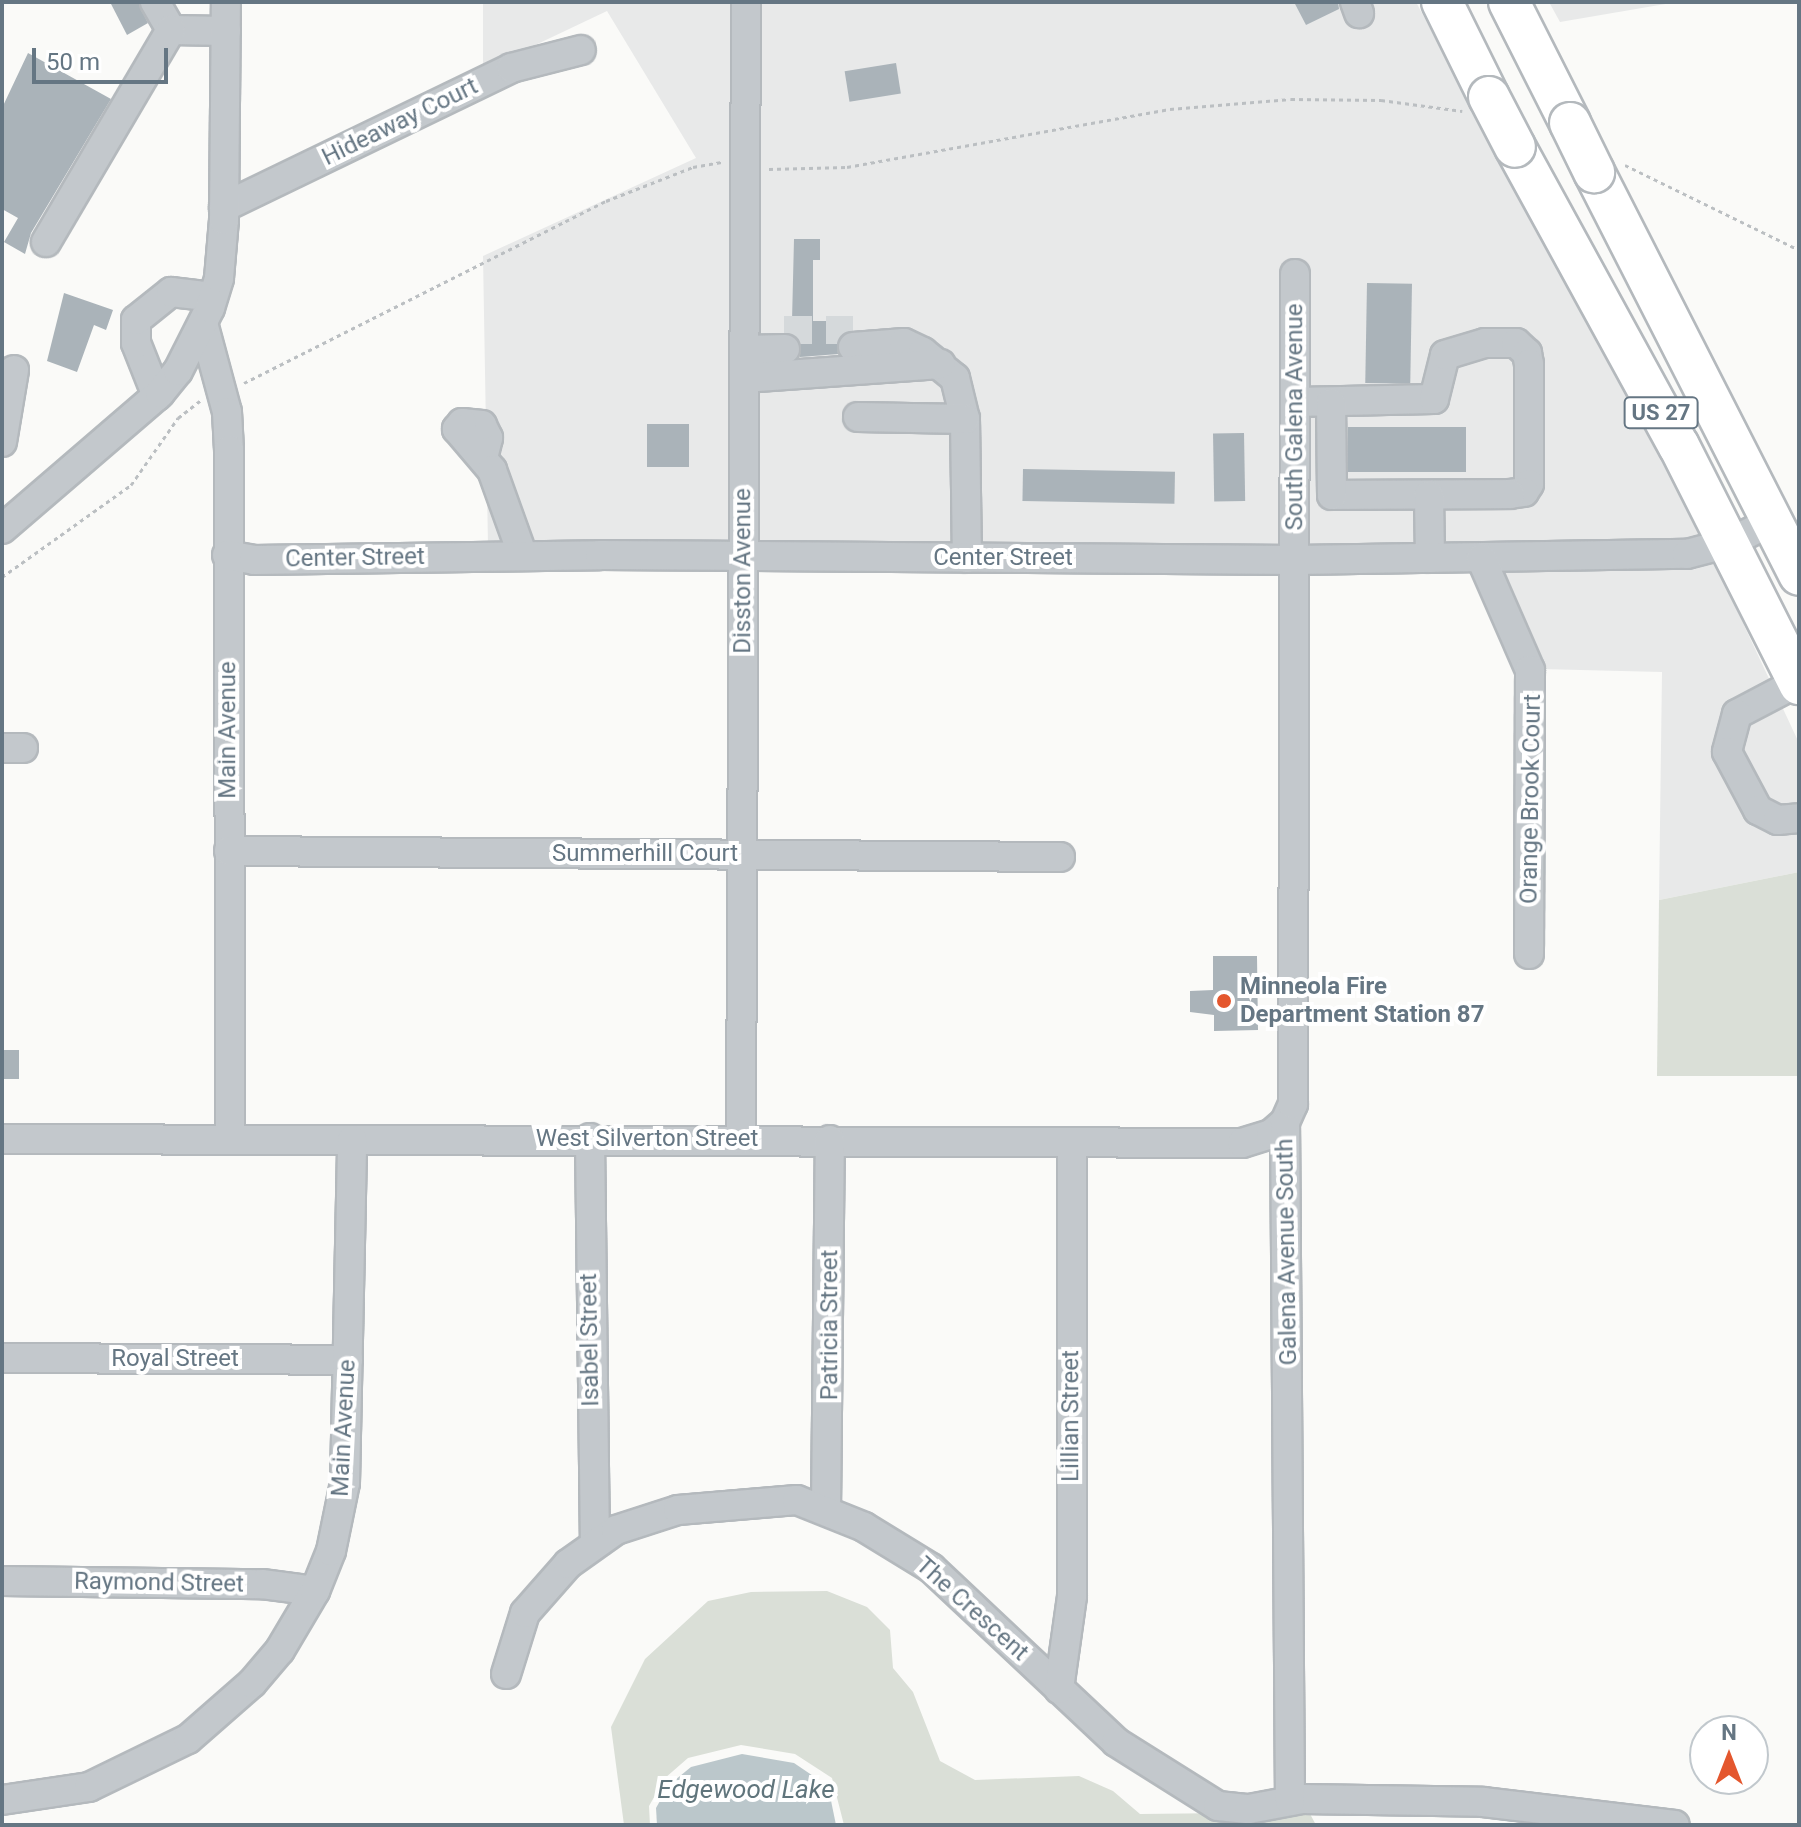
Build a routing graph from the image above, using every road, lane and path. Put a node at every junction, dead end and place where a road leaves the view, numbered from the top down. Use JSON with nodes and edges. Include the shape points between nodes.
{"nodes":[{"id":1,"x":155,"y":2,"type":"edge"},
{"id":2,"x":226,"y":2,"type":"edge"},
{"id":3,"x":746,"y":2,"type":"edge"},
{"id":4,"x":1442,"y":2,"type":"edge"},
{"id":5,"x":1509,"y":2,"type":"edge"},
{"id":6,"x":171,"y":30,"type":"junction"},
{"id":7,"x":226,"y":31,"type":"junction"},
{"id":8,"x":581,"y":50,"type":"dead end"},
{"id":9,"x":1482,"y":105,"type":"junction"},
{"id":10,"x":745,"y":165,"type":"junction"},
{"id":11,"x":1609,"y":168,"type":"junction"},
{"id":12,"x":224,"y":207,"type":"junction"},
{"id":13,"x":46,"y":242,"type":"dead end"},
{"id":14,"x":1799,"y":250,"type":"edge"},
{"id":15,"x":1295,"y":274,"type":"dead end"},
{"id":16,"x":208,"y":310,"type":"junction"},
{"id":17,"x":744,"y":339,"type":"junction"},
{"id":18,"x":784,"y":339,"type":"tunnel mouth"},
{"id":19,"x":861,"y":339,"type":"tunnel mouth"},
{"id":20,"x":941,"y":364,"type":"junction"},
{"id":21,"x":14,"y":370,"type":"dead end"},
{"id":22,"x":744,"y":378,"type":"junction"},
{"id":23,"x":222,"y":390,"type":"junction"},
{"id":24,"x":157,"y":396,"type":"junction"},
{"id":25,"x":1296,"y":402,"type":"junction"},
{"id":26,"x":1331,"y":403,"type":"junction"},
{"id":27,"x":858,"y":417,"type":"dead end"},
{"id":28,"x":965,"y":419,"type":"junction"},
{"id":29,"x":2,"y":442,"type":"edge"},
{"id":30,"x":483,"y":458,"type":"dead end"},
{"id":31,"x":1429,"y":495,"type":"junction"},
{"id":32,"x":1772,"y":521,"type":"junction"},
{"id":33,"x":2,"y":529,"type":"edge"},
{"id":34,"x":1729,"y":543,"type":"junction"},
{"id":35,"x":227,"y":555,"type":"junction"},
{"id":36,"x":523,"y":556,"type":"junction"},
{"id":37,"x":743,"y":557,"type":"junction"},
{"id":38,"x":967,"y":558,"type":"junction"},
{"id":39,"x":1430,"y":558,"type":"junction"},
{"id":40,"x":1481,"y":558,"type":"junction"},
{"id":41,"x":1296,"y":560,"type":"junction"},
{"id":42,"x":1799,"y":575,"type":"edge"},
{"id":43,"x":2,"y":577,"type":"edge"},
{"id":44,"x":1798,"y":683,"type":"edge"},
{"id":45,"x":1799,"y":818,"type":"edge"},
{"id":46,"x":229,"y":851,"type":"junction"},
{"id":47,"x":744,"y":855,"type":"junction"},
{"id":48,"x":1060,"y":857,"type":"dead end"},
{"id":49,"x":1529,"y":954,"type":"dead end"},
{"id":50,"x":1285,"y":1122,"type":"junction"},
{"id":51,"x":590,"y":1138,"type":"junction"},
{"id":52,"x":2,"y":1139,"type":"edge"},
{"id":53,"x":741,"y":1139,"type":"junction"},
{"id":54,"x":230,"y":1140,"type":"junction"},
{"id":55,"x":352,"y":1140,"type":"junction"},
{"id":56,"x":830,"y":1140,"type":"junction"},
{"id":57,"x":1072,"y":1142,"type":"junction"},
{"id":58,"x":2,"y":1358,"type":"edge"},
{"id":59,"x":348,"y":1360,"type":"junction"},
{"id":60,"x":826,"y":1509,"type":"junction"},
{"id":61,"x":595,"y":1542,"type":"junction"},
{"id":62,"x":2,"y":1581,"type":"edge"},
{"id":63,"x":315,"y":1591,"type":"junction"},
{"id":64,"x":506,"y":1674,"type":"dead end"},
{"id":65,"x":1059,"y":1689,"type":"junction"},
{"id":66,"x":2,"y":1800,"type":"edge"},
{"id":67,"x":1290,"y":1801,"type":"junction"},
{"id":68,"x":1675,"y":1825,"type":"edge"}],
"edges":[{"from":1,"to":6,"type":"street"},
{"from":2,"to":7,"type":"street"},
{"from":3,"to":10,"type":"street","name":"Disston Avenue"},
{"from":4,"to":9,"type":"highway","number":"US 27"},
{"from":5,"to":11,"type":"highway","number":"US 27","bridge":true,"via":[[1570,123]]},
{"from":6,"to":7,"type":"street"},
{"from":6,"to":13,"type":"street"},
{"from":7,"to":12,"type":"street"},
{"from":8,"to":12,"type":"street","name":"Hideaway Court","via":[[511,68]]},
{"from":9,"to":10,"type":"path","via":[[1291,99],[1170,109],[847,167],[780,171]]},
{"from":9,"to":34,"type":"highway","number":"US 27","bridge":true,"via":[[1515,147]]},
{"from":10,"to":17,"type":"street","name":"Disston Avenue"},
{"from":10,"to":23,"type":"path","via":[[728,161],[693,167],[606,201],[238,387]]},
{"from":11,"to":14,"type":"path"},
{"from":11,"to":32,"type":"highway","number":"US 27"},
{"from":12,"to":16,"type":"street"},
{"from":15,"to":25,"type":"street","name":"South Galena Avenue"},
{"from":16,"to":23,"type":"street","name":"Main Avenue"},
{"from":16,"to":24,"type":"street","via":[[178,371]]},
{"from":16,"to":24,"type":"street","via":[[171,292],[136,320],[136,343]]},
{"from":17,"to":18,"type":"street"},
{"from":17,"to":22,"type":"street","name":"Disston Avenue"},
{"from":19,"to":20,"type":"street","via":[[904,343]]},
{"from":20,"to":22,"type":"street"},
{"from":20,"to":28,"type":"street","via":[[955,378]]},
{"from":21,"to":29,"type":"street"},
{"from":22,"to":37,"type":"street","name":"Disston Avenue"},
{"from":23,"to":35,"type":"street","name":"Main Avenue","via":[[229,450]]},
{"from":23,"to":43,"type":"path","via":[[178,418],[131,485]]},
{"from":24,"to":33,"type":"street"},
{"from":25,"to":26,"type":"street"},
{"from":25,"to":41,"type":"street","name":"South Galena Avenue"},
{"from":26,"to":31,"type":"street","via":[[1332,495]]},
{"from":26,"to":31,"type":"street","via":[[1419,403],[1434,399],[1440,389],[1445,355],[1485,343],[1516,343],[1527,353],[1529,484],[1524,492]]},
{"from":27,"to":28,"type":"street"},
{"from":28,"to":38,"type":"street"},
{"from":30,"to":36,"type":"street"},
{"from":31,"to":39,"type":"street"},
{"from":32,"to":34,"type":"street","name":"Center Street"},
{"from":32,"to":42,"type":"highway","number":"US 27"},
{"from":34,"to":40,"type":"street","name":"Center Street","via":[[1687,554]]},
{"from":34,"to":44,"type":"highway","number":"US 27"},
{"from":35,"to":36,"type":"street","name":"Center Street","via":[[254,560]]},
{"from":35,"to":46,"type":"street","name":"Main Avenue"},
{"from":36,"to":37,"type":"street","name":"Center Street"},
{"from":37,"to":38,"type":"street","name":"Center Street"},
{"from":37,"to":47,"type":"street","name":"Disston Avenue"},
{"from":38,"to":41,"type":"street","name":"Center Street"},
{"from":39,"to":40,"type":"street","name":"Center Street"},
{"from":39,"to":41,"type":"street","name":"Center Street"},
{"from":40,"to":49,"type":"street","name":"Orange Brook Court","via":[[1530,670]]},
{"from":41,"to":50,"type":"street","name":"Galena Avenue South","via":[[1293,1104]]},
{"from":44,"to":45,"type":"street","via":[[1737,714],[1727,752],[1758,810],[1778,820]]},
{"from":46,"to":47,"type":"street","name":"Summerhill Court"},
{"from":46,"to":54,"type":"street","name":"Main Avenue"},
{"from":47,"to":48,"type":"street","name":"Summerhill Court"},
{"from":47,"to":53,"type":"street","name":"Disston Avenue"},
{"from":50,"to":57,"type":"street","name":"West Silverton Street","via":[[1271,1134],[1242,1143]]},
{"from":50,"to":67,"type":"street","name":"Galena Avenue South","via":[[1290,1202]]},
{"from":51,"to":53,"type":"street","name":"West Silverton Street"},
{"from":51,"to":55,"type":"street","name":"West Silverton Street"},
{"from":51,"to":61,"type":"street","name":"Isabel Street"},
{"from":52,"to":54,"type":"street","name":"West Silverton Street"},
{"from":53,"to":56,"type":"street","name":"West Silverton Street"},
{"from":54,"to":55,"type":"street","name":"West Silverton Street"},
{"from":55,"to":59,"type":"street","name":"Main Avenue"},
{"from":56,"to":57,"type":"street","name":"West Silverton Street"},
{"from":56,"to":60,"type":"street","name":"Patricia Street"},
{"from":57,"to":65,"type":"street","name":"Lillian Street","via":[[1072,1596]]},
{"from":58,"to":59,"type":"street","name":"Royal Street"},
{"from":59,"to":63,"type":"street","name":"Main Avenue","via":[[345,1483],[331,1551]]},
{"from":60,"to":61,"type":"street","name":"The Crescent","via":[[797,1500],[678,1510]]},
{"from":60,"to":65,"type":"street","name":"The Crescent","via":[[931,1568]]},
{"from":61,"to":64,"type":"street","name":"The Crescent","via":[[525,1613]]},
{"from":62,"to":63,"type":"street","name":"Raymond Street","via":[[199,1582]]},
{"from":63,"to":66,"type":"street","name":"Main Avenue","via":[[280,1650],[197,1732],[111,1779]]},
{"from":65,"to":67,"type":"street","name":"The Crescent","via":[[1141,1762],[1218,1806],[1249,1809]]},
{"from":67,"to":68,"type":"street","name":"The Crescent","via":[[1483,1802]]}]}
